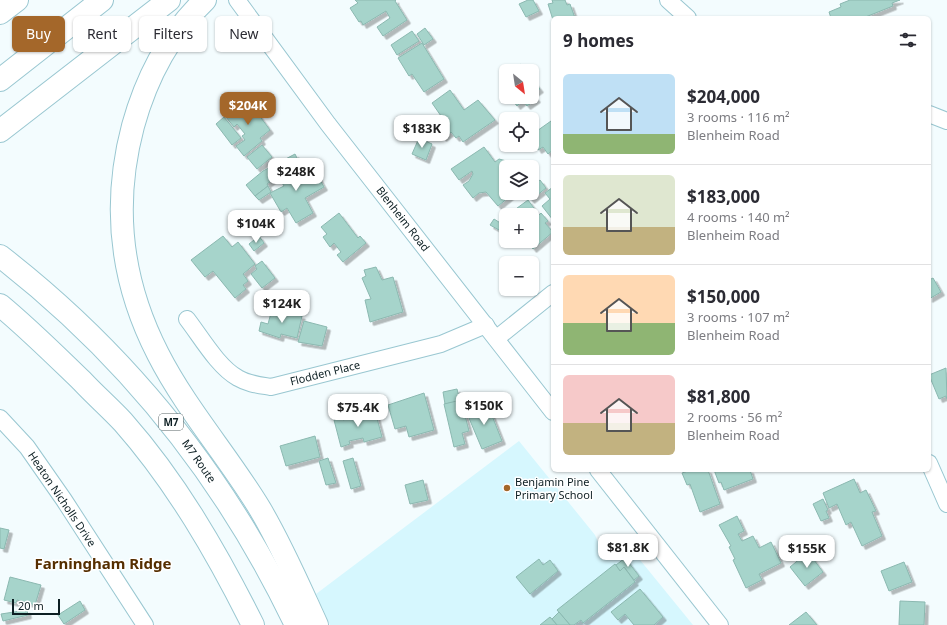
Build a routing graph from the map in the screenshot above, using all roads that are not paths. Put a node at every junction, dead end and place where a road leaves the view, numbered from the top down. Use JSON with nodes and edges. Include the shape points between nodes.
{"nodes":[{"id":1,"x":17,"y":0,"type":"edge"},
{"id":2,"x":102,"y":0,"type":"edge"},
{"id":3,"x":169,"y":0,"type":"edge"},
{"id":4,"x":205,"y":0,"type":"edge"},
{"id":5,"x":237,"y":0,"type":"edge"},
{"id":6,"x":668,"y":0,"type":"edge"},
{"id":7,"x":0,"y":13,"type":"edge"},
{"id":8,"x":686,"y":16,"type":"edge"},
{"id":9,"x":0,"y":80,"type":"edge"},
{"id":10,"x":931,"y":115,"type":"edge"},
{"id":11,"x":947,"y":121,"type":"edge"},
{"id":12,"x":0,"y":131,"type":"edge"},
{"id":13,"x":0,"y":256,"type":"edge"},
{"id":14,"x":551,"y":295,"type":"edge"},
{"id":15,"x":0,"y":305,"type":"edge"},
{"id":16,"x":187,"y":319,"type":"dead end"},
{"id":17,"x":486,"y":325,"type":"junction"},
{"id":18,"x":496,"y":338,"type":"junction"},
{"id":19,"x":551,"y":409,"type":"edge"},
{"id":20,"x":0,"y":418,"type":"edge"},
{"id":21,"x":931,"y":468,"type":"edge"},
{"id":22,"x":600,"y":472,"type":"edge"},
{"id":23,"x":947,"y":504,"type":"edge"},
{"id":24,"x":145,"y":625,"type":"edge"},
{"id":25,"x":253,"y":625,"type":"edge"},
{"id":26,"x":296,"y":625,"type":"edge"},
{"id":27,"x":317,"y":625,"type":"edge"},
{"id":28,"x":720,"y":625,"type":"edge"}],
"edges":[{"from":1,"to":7,"type":"highway"},
{"from":2,"to":9,"type":"highway"},
{"from":3,"to":12,"type":"highway"},
{"from":4,"to":27,"type":"highway","via":[[176,34],[153,70],[138,108],[127,149],[123,188],[123,231],[128,276],[145,326],[159,355],[260,509]]},
{"from":5,"to":17,"type":"street","name":"Blenheim Road","via":[[328,124]]},
{"from":6,"to":8,"type":"street"},
{"from":10,"to":11,"type":"street"},
{"from":13,"to":26,"type":"highway","name":"M7 Route","number":"M7","via":[[32,281],[98,341],[174,426],[230,506]]},
{"from":14,"to":18,"type":"street"},
{"from":15,"to":25,"type":"highway","via":[[29,329],[127,428],[206,537]]},
{"from":16,"to":17,"type":"street","name":"Flodden Place","via":[[218,360],[237,377],[253,384],[270,387],[441,344]]},
{"from":17,"to":18,"type":"street","name":"Blenheim Road"},
{"from":18,"to":19,"type":"street","name":"Blenheim Road"},
{"from":20,"to":24,"type":"street","name":"Heaton Nicholls Drive","via":[[27,447]]},
{"from":21,"to":23,"type":"street"},
{"from":22,"to":28,"type":"street"}]}
